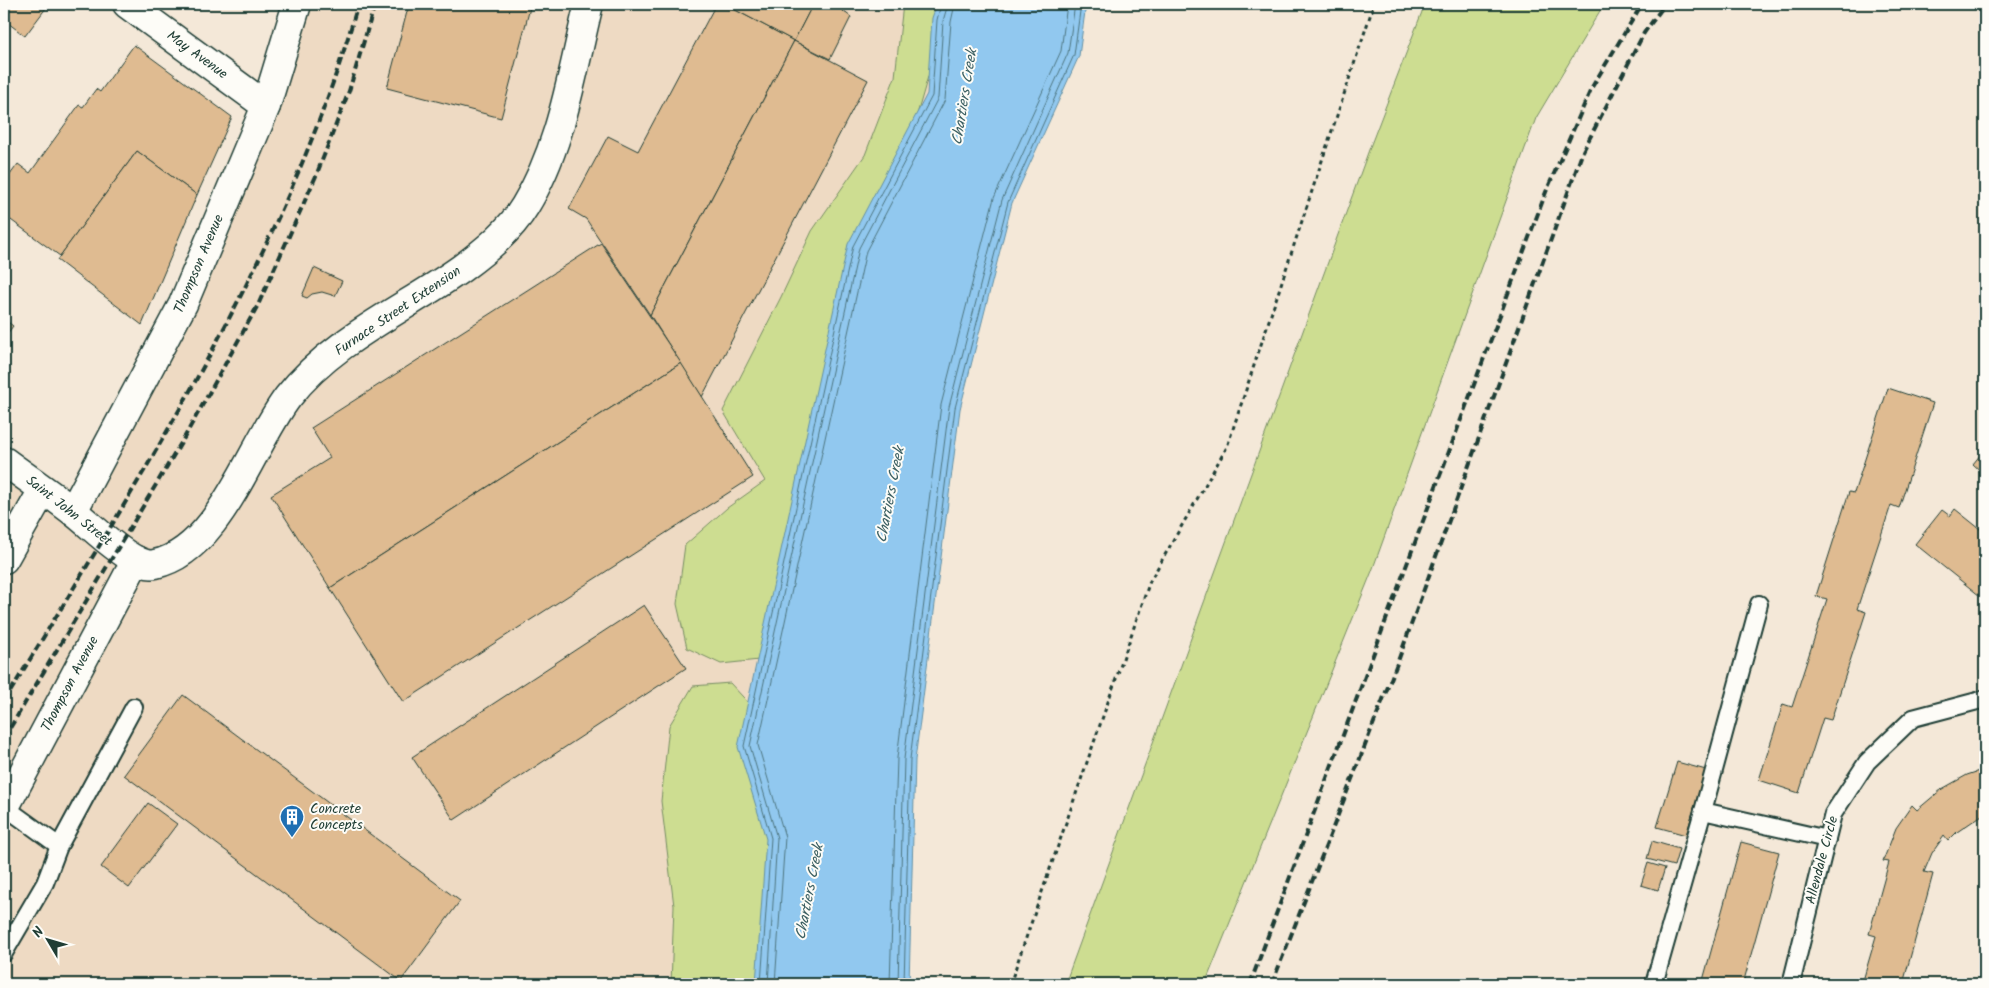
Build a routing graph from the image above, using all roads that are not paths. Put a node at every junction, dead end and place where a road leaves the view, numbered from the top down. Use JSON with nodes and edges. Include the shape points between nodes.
{"nodes":[{"id":1,"x":127,"y":4,"type":"edge"},
{"id":2,"x":297,"y":4,"type":"edge"},
{"id":3,"x":589,"y":4,"type":"edge"},
{"id":4,"x":266,"y":106,"type":"junction"},
{"id":5,"x":4,"y":461,"type":"edge"},
{"id":6,"x":44,"y":490,"type":"junction"},
{"id":7,"x":73,"y":511,"type":"junction"},
{"id":8,"x":4,"y":559,"type":"edge"},
{"id":9,"x":136,"y":560,"type":"junction"},
{"id":10,"x":1759,"y":604,"type":"dead end"},
{"id":11,"x":1985,"y":699,"type":"edge"},
{"id":12,"x":134,"y":707,"type":"dead end"},
{"id":13,"x":4,"y":808,"type":"edge"},
{"id":14,"x":1703,"y":811,"type":"junction"},
{"id":15,"x":1827,"y":839,"type":"junction"},
{"id":16,"x":59,"y":846,"type":"junction"},
{"id":17,"x":4,"y":953,"type":"edge"},
{"id":18,"x":1654,"y":984,"type":"edge"},
{"id":19,"x":1791,"y":984,"type":"edge"}],
"edges":[{"from":1,"to":4,"type":"street","name":"May Avenue"},
{"from":2,"to":4,"type":"street","name":"Thompson Avenue"},
{"from":3,"to":9,"type":"street","name":"Furnace Street Extension","via":[[556,139],[525,207],[504,233],[438,285],[355,338],[314,369],[287,398],[239,482],[197,541],[175,557],[153,565]]},
{"from":4,"to":7,"type":"street","name":"Thompson Avenue","via":[[183,304]]},
{"from":5,"to":6,"type":"street","name":"Saint John Street"},
{"from":6,"to":7,"type":"street","name":"Saint John Street"},
{"from":6,"to":8,"type":"street"},
{"from":7,"to":9,"type":"street","name":"Saint John Street"},
{"from":9,"to":13,"type":"street","name":"Thompson Avenue"},
{"from":10,"to":14,"type":"lane"},
{"from":11,"to":15,"type":"lane","name":"Allendale Circle","via":[[1913,718],[1867,762],[1833,814]]},
{"from":12,"to":16,"type":"lane"},
{"from":13,"to":16,"type":"lane"},
{"from":14,"to":15,"type":"lane"},
{"from":14,"to":18,"type":"lane"},
{"from":15,"to":19,"type":"lane","name":"Allendale Circle"},
{"from":16,"to":17,"type":"lane","via":[[45,883]]}]}
